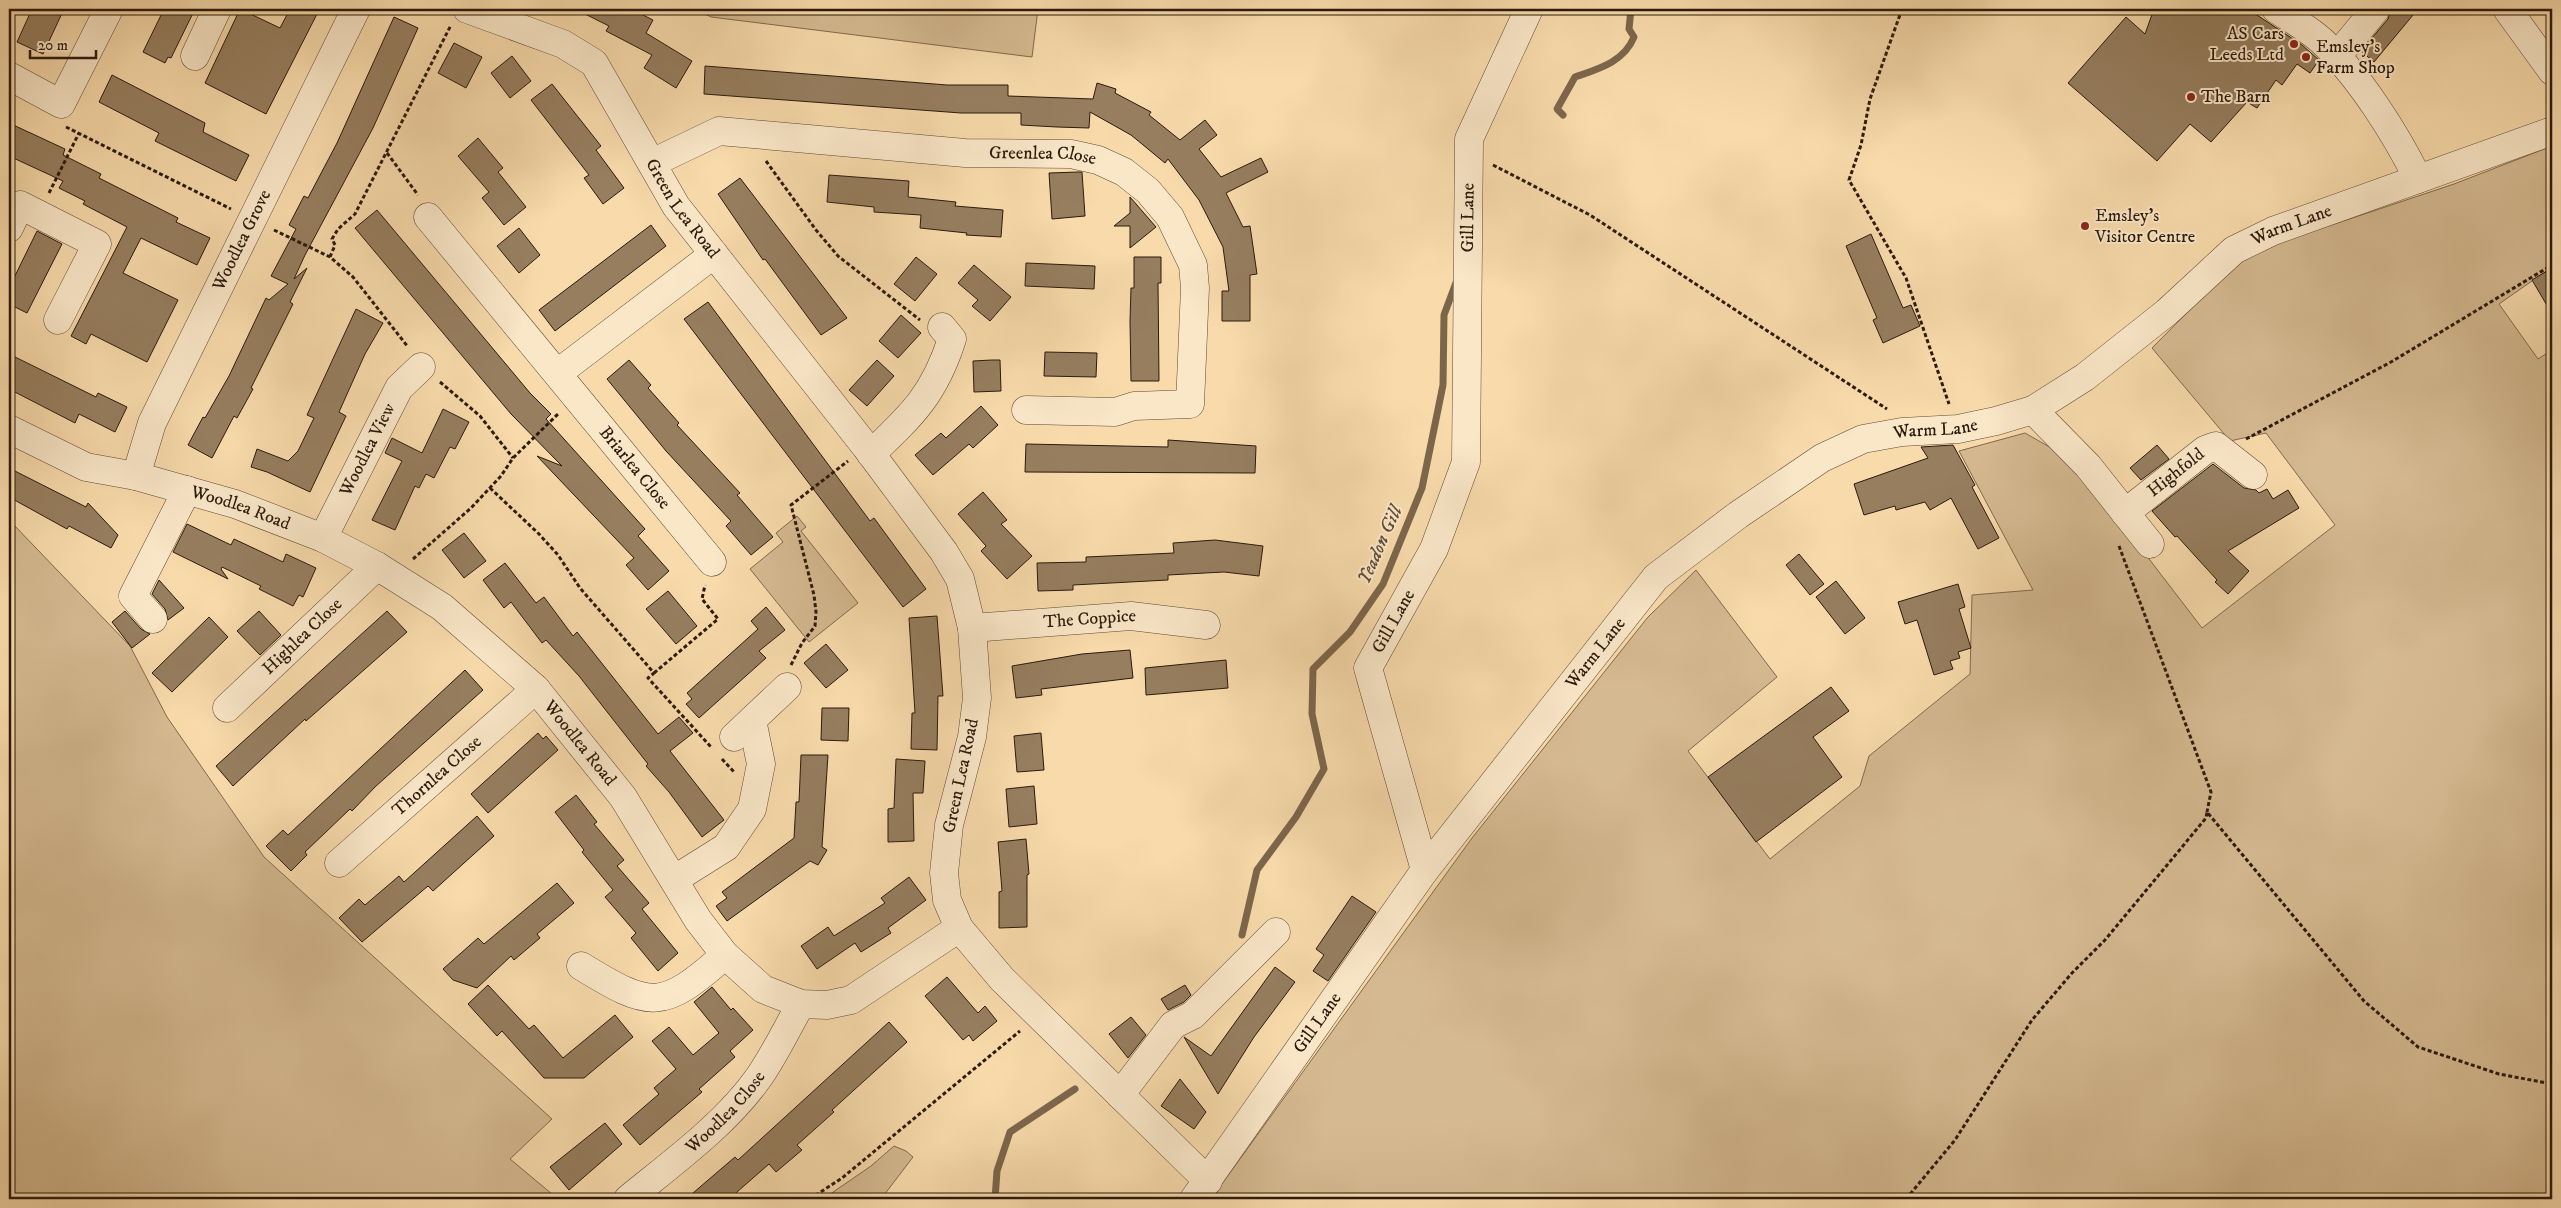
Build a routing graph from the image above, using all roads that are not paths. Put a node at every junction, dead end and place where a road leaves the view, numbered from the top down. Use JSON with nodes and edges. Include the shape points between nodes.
{"nodes":[{"id":1,"x":109,"y":9,"type":"edge"},
{"id":2,"x":217,"y":9,"type":"edge"},
{"id":3,"x":356,"y":9,"type":"edge"},
{"id":4,"x":1529,"y":9,"type":"edge"},
{"id":5,"x":2276,"y":9,"type":"edge"},
{"id":6,"x":2376,"y":9,"type":"edge"},
{"id":7,"x":2507,"y":9,"type":"edge"},
{"id":8,"x":461,"y":13,"type":"edge"},
{"id":9,"x":195,"y":56,"type":"dead end"},
{"id":10,"x":2337,"y":56,"type":"junction"},
{"id":11,"x":2552,"y":71,"type":"edge"},
{"id":12,"x":9,"y":76,"type":"edge"},
{"id":13,"x":2552,"y":131,"type":"edge"},
{"id":14,"x":652,"y":163,"type":"junction"},
{"id":15,"x":2418,"y":179,"type":"junction"},
{"id":16,"x":22,"y":215,"type":"edge"},
{"id":17,"x":428,"y":217,"type":"road end"},
{"id":18,"x":714,"y":254,"type":"junction"},
{"id":19,"x":58,"y":320,"type":"dead end"},
{"id":20,"x":955,"y":333,"type":"road end"},
{"id":21,"x":421,"y":367,"type":"road end"},
{"id":22,"x":558,"y":373,"type":"junction"},
{"id":23,"x":1026,"y":410,"type":"dead end"},
{"id":24,"x":2033,"y":410,"type":"junction"},
{"id":25,"x":9,"y":429,"type":"edge"},
{"id":26,"x":868,"y":451,"type":"junction"},
{"id":27,"x":2253,"y":475,"type":"dead end"},
{"id":28,"x":136,"y":476,"type":"junction"},
{"id":29,"x":187,"y":490,"type":"junction"},
{"id":30,"x":2125,"y":513,"type":"junction"},
{"id":31,"x":323,"y":538,"type":"junction"},
{"id":32,"x":2150,"y":544,"type":"dead end"},
{"id":33,"x":712,"y":562,"type":"dead end"},
{"id":34,"x":385,"y":571,"type":"junction"},
{"id":35,"x":153,"y":619,"type":"dead end"},
{"id":36,"x":1206,"y":625,"type":"dead end"},
{"id":37,"x":972,"y":628,"type":"junction"},
{"id":38,"x":787,"y":687,"type":"road end"},
{"id":39,"x":536,"y":690,"type":"junction"},
{"id":40,"x":227,"y":708,"type":"dead end"},
{"id":41,"x":339,"y":862,"type":"dead end"},
{"id":42,"x":1425,"y":870,"type":"junction"},
{"id":43,"x":675,"y":879,"type":"junction"},
{"id":44,"x":959,"y":928,"type":"junction"},
{"id":45,"x":1276,"y":932,"type":"dead end"},
{"id":46,"x":724,"y":955,"type":"junction"},
{"id":47,"x":581,"y":966,"type":"dead end"},
{"id":48,"x":801,"y":1004,"type":"junction"},
{"id":49,"x":1036,"y":1011,"type":"joint"},
{"id":50,"x":1120,"y":1095,"type":"junction"},
{"id":51,"x":1201,"y":1190,"type":"edge"},
{"id":52,"x":628,"y":1199,"type":"edge"}],
"edges":[{"from":1,"to":12,"type":"street","via":[[61,104]]},
{"from":2,"to":9,"type":"street"},
{"from":3,"to":28,"type":"street","name":"Woodlea Grove","via":[[152,423]]},
{"from":4,"to":42,"type":"street","name":"Gill Lane","via":[[1469,139],[1466,462],[1434,549],[1368,668]]},
{"from":5,"to":10,"type":"street","via":[[2321,40]]},
{"from":6,"to":10,"type":"street"},
{"from":7,"to":11,"type":"street"},
{"from":8,"to":14,"type":"street","name":"Green Lea Road","via":[[555,40],[594,63]]},
{"from":10,"to":15,"type":"street","via":[[2404,150]]},
{"from":13,"to":15,"type":"street","name":"Warm Lane"},
{"from":14,"to":18,"type":"street","name":"Green Lea Road","via":[[676,206]]},
{"from":14,"to":23,"type":"street","name":"Greenlea Close","via":[[720,131],[964,153],[1071,154],[1098,160],[1124,172],[1170,217],[1193,265],[1190,404],[1134,406],[1115,412]]},
{"from":15,"to":24,"type":"street","name":"Warm Lane","via":[[2273,231],[2234,250],[2130,342],[2085,377]]},
{"from":16,"to":19,"type":"street","via":[[97,244]]},
{"from":17,"to":22,"type":"street","name":"Briarlea Close"},
{"from":18,"to":22,"type":"street"},
{"from":18,"to":26,"type":"street","name":"Green Lea Road"},
{"from":20,"to":26,"type":"street","via":[[943,367],[927,397]]},
{"from":21,"to":31,"type":"street","name":"Woodlea View","via":[[399,388]]},
{"from":22,"to":33,"type":"street","name":"Briarlea Close"},
{"from":24,"to":30,"type":"street","via":[[2088,466]]},
{"from":24,"to":42,"type":"street","name":"Warm Lane","via":[[1958,429],[1902,432],[1863,439],[1822,458],[1738,515],[1656,577]]},
{"from":25,"to":28,"type":"street","name":"Woodlea Road","via":[[86,467]]},
{"from":26,"to":37,"type":"street","name":"Green Lea Road","via":[[944,552],[960,579]]},
{"from":27,"to":30,"type":"street","name":"Highfold","via":[[2216,446],[2206,450]]},
{"from":28,"to":29,"type":"street","name":"Woodlea Road"},
{"from":29,"to":31,"type":"street","name":"Woodlea Road","via":[[235,504]]},
{"from":29,"to":35,"type":"street","via":[[133,596]]},
{"from":30,"to":32,"type":"street"},
{"from":31,"to":34,"type":"street","name":"Woodlea Road"},
{"from":34,"to":39,"type":"street","name":"Woodlea Road","via":[[442,607]]},
{"from":34,"to":40,"type":"street","name":"Highlea Close"},
{"from":36,"to":37,"type":"street","name":"The Coppice","via":[[1130,616]]},
{"from":37,"to":44,"type":"street","name":"Green Lea Road","via":[[977,698],[972,737],[949,825],[944,873],[947,900]]},
{"from":38,"to":43,"type":"street","via":[[731,741],[761,764],[752,809],[726,847]]},
{"from":39,"to":41,"type":"street","name":"Thornlea Close"},
{"from":39,"to":43,"type":"street","name":"Woodlea Road","via":[[623,797]]},
{"from":42,"to":51,"type":"street","name":"Gill Lane"},
{"from":43,"to":46,"type":"street","name":"Woodlea Road","via":[[698,920]]},
{"from":44,"to":48,"type":"street","name":"Woodlea Road","via":[[852,1000],[827,1005]]},
{"from":44,"to":49,"type":"street","name":"Green Lea Road","via":[[1002,979]]},
{"from":45,"to":50,"type":"street","via":[[1193,1015],[1173,1025]]},
{"from":46,"to":47,"type":"street","via":[[690,986],[675,995],[658,998],[636,996]]},
{"from":46,"to":48,"type":"street","name":"Woodlea Road","via":[[762,989]]},
{"from":48,"to":52,"type":"street","name":"Woodlea Close","via":[[760,1076],[746,1093],[694,1145]]},
{"from":49,"to":50,"type":"street","name":"Gill Lane"},
{"from":50,"to":51,"type":"street","name":"Gill Lane"}]}
